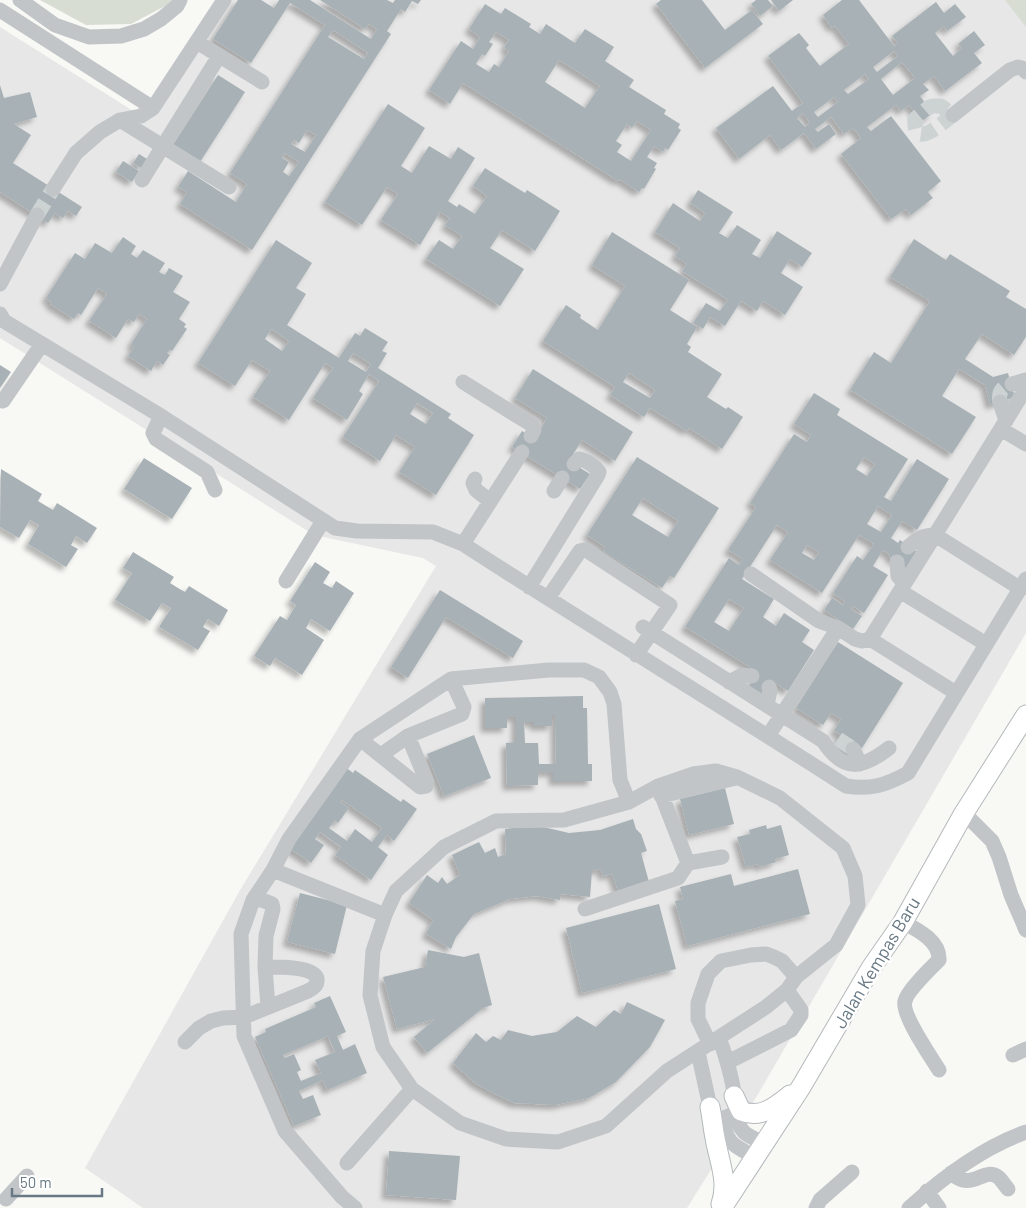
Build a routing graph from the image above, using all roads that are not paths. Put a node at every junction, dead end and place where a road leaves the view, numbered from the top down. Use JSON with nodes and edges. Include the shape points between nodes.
{"nodes":[{"id":1,"x":20,"y":0,"type":"edge"},
{"id":2,"x":180,"y":0,"type":"edge"},
{"id":3,"x":224,"y":0,"type":"edge"},
{"id":4,"x":0,"y":10,"type":"edge"},
{"id":5,"x":198,"y":42,"type":"junction"},
{"id":6,"x":219,"y":56,"type":"junction"},
{"id":7,"x":1026,"y":72,"type":"edge"},
{"id":8,"x":262,"y":82,"type":"dead end"},
{"id":9,"x":153,"y":108,"type":"junction"},
{"id":10,"x":953,"y":115,"type":"dead end"},
{"id":11,"x":120,"y":120,"type":"junction"},
{"id":12,"x":162,"y":146,"type":"junction"},
{"id":13,"x":142,"y":180,"type":"dead end"},
{"id":14,"x":229,"y":187,"type":"dead end"},
{"id":15,"x":54,"y":189,"type":"tunnel mouth"},
{"id":16,"x":37,"y":216,"type":"tunnel mouth"},
{"id":17,"x":0,"y":284,"type":"edge"},
{"id":18,"x":0,"y":314,"type":"edge"},
{"id":19,"x":42,"y":344,"type":"junction"},
{"id":20,"x":463,"y":382,"type":"dead end"},
{"id":21,"x":1021,"y":384,"type":"edge"},
{"id":22,"x":3,"y":401,"type":"dead end"},
{"id":23,"x":1000,"y":402,"type":"tunnel mouth"},
{"id":24,"x":161,"y":416,"type":"junction"},
{"id":25,"x":1003,"y":425,"type":"junction"},
{"id":26,"x":531,"y":436,"type":"dead end"},
{"id":27,"x":1026,"y":444,"type":"edge"},
{"id":28,"x":522,"y":452,"type":"dead end"},
{"id":29,"x":219,"y":453,"type":"junction"},
{"id":30,"x":574,"y":464,"type":"dead end"},
{"id":31,"x":207,"y":472,"type":"junction"},
{"id":32,"x":476,"y":479,"type":"dead end"},
{"id":33,"x":215,"y":490,"type":"dead end"},
{"id":34,"x":493,"y":498,"type":"junction"},
{"id":35,"x":323,"y":521,"type":"junction"},
{"id":36,"x":935,"y":535,"type":"junction"},
{"id":37,"x":463,"y":544,"type":"junction"},
{"id":38,"x":908,"y":547,"type":"dead end"},
{"id":39,"x":897,"y":562,"type":"dead end"},
{"id":40,"x":751,"y":574,"type":"dead end"},
{"id":41,"x":286,"y":581,"type":"dead end"},
{"id":42,"x":1023,"y":584,"type":"edge"},
{"id":43,"x":529,"y":587,"type":"junction"},
{"id":44,"x":902,"y":587,"type":"junction"},
{"id":45,"x":548,"y":598,"type":"junction"},
{"id":46,"x":838,"y":628,"type":"junction"},
{"id":47,"x":647,"y":630,"type":"junction"},
{"id":48,"x":870,"y":639,"type":"junction"},
{"id":49,"x":986,"y":644,"type":"junction"},
{"id":50,"x":636,"y":655,"type":"junction"},
{"id":51,"x":752,"y":676,"type":"dead end"},
{"id":52,"x":451,"y":679,"type":"junction"},
{"id":53,"x":729,"y":682,"type":"junction"},
{"id":54,"x":769,"y":687,"type":"dead end"},
{"id":55,"x":956,"y":693,"type":"junction"},
{"id":56,"x":767,"y":705,"type":"junction"},
{"id":57,"x":782,"y":714,"type":"junction"},
{"id":58,"x":1026,"y":714,"type":"edge"},
{"id":59,"x":408,"y":736,"type":"junction"},
{"id":60,"x":768,"y":736,"type":"junction"},
{"id":61,"x":360,"y":739,"type":"junction"},
{"id":62,"x":889,"y":748,"type":"dead end"},
{"id":63,"x":853,"y":749,"type":"tunnel mouth"},
{"id":64,"x":381,"y":755,"type":"junction"},
{"id":65,"x":860,"y":764,"type":"junction"},
{"id":66,"x":660,"y":791,"type":"junction"},
{"id":67,"x":629,"y":802,"type":"junction"},
{"id":68,"x":964,"y":813,"type":"junction"},
{"id":69,"x":722,"y":857,"type":"dead end"},
{"id":70,"x":688,"y":863,"type":"junction"},
{"id":71,"x":273,"y":870,"type":"junction"},
{"id":72,"x":253,"y":900,"type":"junction"},
{"id":73,"x":585,"y":909,"type":"dead end"},
{"id":74,"x":385,"y":915,"type":"junction"},
{"id":75,"x":903,"y":922,"type":"junction"},
{"id":76,"x":1026,"y":930,"type":"edge"},
{"id":77,"x":265,"y":967,"type":"junction"},
{"id":78,"x":796,"y":977,"type":"junction"},
{"id":79,"x":787,"y":990,"type":"junction"},
{"id":80,"x":268,"y":1007,"type":"junction"},
{"id":81,"x":244,"y":1017,"type":"junction"},
{"id":82,"x":185,"y":1042,"type":"dead end"},
{"id":83,"x":709,"y":1044,"type":"junction"},
{"id":84,"x":728,"y":1062,"type":"junction"},
{"id":85,"x":939,"y":1070,"type":"dead end"},
{"id":86,"x":801,"y":1087,"type":"junction"},
{"id":87,"x":412,"y":1089,"type":"junction"},
{"id":88,"x":725,"y":1109,"type":"junction"},
{"id":89,"x":1026,"y":1132,"type":"edge"},
{"id":90,"x":759,"y":1150,"type":"junction"},
{"id":91,"x":347,"y":1163,"type":"dead end"},
{"id":92,"x":852,"y":1172,"type":"dead end"},
{"id":93,"x":951,"y":1172,"type":"junction"},
{"id":94,"x":27,"y":1176,"type":"dead end"},
{"id":95,"x":1008,"y":1189,"type":"dead end"},
{"id":96,"x":927,"y":1192,"type":"junction"},
{"id":97,"x":2,"y":1200,"type":"edge"},
{"id":98,"x":355,"y":1208,"type":"edge"},
{"id":99,"x":721,"y":1208,"type":"edge"},
{"id":100,"x":816,"y":1208,"type":"edge"},
{"id":101,"x":909,"y":1208,"type":"edge"},
{"id":102,"x":939,"y":1208,"type":"edge"}],
"edges":[{"from":1,"to":2,"type":"street","via":[[55,25],[88,37],[121,36],[144,30],[169,13]]},
{"from":3,"to":5,"type":"street"},
{"from":4,"to":9,"type":"street"},
{"from":5,"to":6,"type":"street"},
{"from":5,"to":9,"type":"street"},
{"from":6,"to":8,"type":"street"},
{"from":6,"to":12,"type":"street"},
{"from":7,"to":10,"type":"street","via":[[1018,67],[1010,70]]},
{"from":9,"to":11,"type":"street","via":[[140,116]]},
{"from":11,"to":12,"type":"street"},
{"from":11,"to":15,"type":"street","via":[[76,153]]},
{"from":12,"to":13,"type":"street"},
{"from":12,"to":14,"type":"street"},
{"from":16,"to":17,"type":"street"},
{"from":18,"to":19,"type":"street","via":[[4,321]]},
{"from":19,"to":22,"type":"street"},
{"from":19,"to":24,"type":"street"},
{"from":20,"to":26,"type":"street","via":[[512,418],[532,425]]},
{"from":21,"to":25,"type":"street"},
{"from":23,"to":25,"type":"street"},
{"from":24,"to":29,"type":"street"},
{"from":24,"to":31,"type":"street","via":[[154,433],[156,439]]},
{"from":25,"to":27,"type":"street"},
{"from":25,"to":36,"type":"street"},
{"from":28,"to":34,"type":"street"},
{"from":29,"to":31,"type":"street"},
{"from":29,"to":35,"type":"street"},
{"from":30,"to":43,"type":"street","via":[[579,459],[583,460],[598,469],[598,475]]},
{"from":31,"to":33,"type":"street"},
{"from":32,"to":34,"type":"street","via":[[473,483],[476,490]]},
{"from":34,"to":37,"type":"street"},
{"from":35,"to":37,"type":"street","via":[[335,528],[357,531],[433,532]]},
{"from":35,"to":41,"type":"street"},
{"from":36,"to":38,"type":"street","via":[[917,539]]},
{"from":36,"to":42,"type":"street"},
{"from":36,"to":44,"type":"street"},
{"from":37,"to":43,"type":"street"},
{"from":39,"to":44,"type":"street"},
{"from":40,"to":46,"type":"street","via":[[819,621]]},
{"from":42,"to":49,"type":"street"},
{"from":43,"to":45,"type":"street"},
{"from":44,"to":48,"type":"street"},
{"from":44,"to":49,"type":"street"},
{"from":45,"to":47,"type":"street","via":[[566,579],[580,551],[586,550],[670,605]]},
{"from":45,"to":50,"type":"street"},
{"from":46,"to":48,"type":"street","via":[[855,639]]},
{"from":46,"to":57,"type":"street"},
{"from":47,"to":50,"type":"street"},
{"from":47,"to":53,"type":"street"},
{"from":48,"to":55,"type":"street"},
{"from":49,"to":55,"type":"street"},
{"from":50,"to":60,"type":"street"},
{"from":51,"to":53,"type":"street","via":[[742,675]]},
{"from":52,"to":59,"type":"street","via":[[464,708],[462,714]]},
{"from":52,"to":61,"type":"street"},
{"from":52,"to":67,"type":"street","via":[[566,670],[584,670],[599,677],[614,704],[620,780]]},
{"from":53,"to":56,"type":"street"},
{"from":54,"to":56,"type":"street"},
{"from":55,"to":60,"type":"street","via":[[908,773],[877,786],[846,786]]},
{"from":56,"to":57,"type":"street"},
{"from":57,"to":60,"type":"street"},
{"from":57,"to":65,"type":"street","via":[[831,740],[830,751],[840,761]]},
{"from":58,"to":68,"type":"main road","name":"Jalan Kempas Baru"},
{"from":59,"to":64,"type":"street"},
{"from":59,"to":64,"type":"street","via":[[426,786],[420,787]]},
{"from":61,"to":64,"type":"street"},
{"from":61,"to":71,"type":"street","via":[[289,839]]},
{"from":62,"to":65,"type":"street","via":[[868,763]]},
{"from":63,"to":65,"type":"street"},
{"from":66,"to":67,"type":"street"},
{"from":66,"to":70,"type":"street"},
{"from":66,"to":78,"type":"street","via":[[693,774],[716,771],[737,777],[780,798],[843,848],[855,876],[858,905],[836,945]]},
{"from":67,"to":74,"type":"street","via":[[564,820],[496,821],[444,847],[396,891]]},
{"from":68,"to":75,"type":"main road","name":"Jalan Kempas Baru"},
{"from":68,"to":76,"type":"street","via":[[992,842]]},
{"from":69,"to":70,"type":"street"},
{"from":70,"to":73,"type":"street","via":[[678,878]]},
{"from":71,"to":72,"type":"street"},
{"from":71,"to":74,"type":"street"},
{"from":72,"to":77,"type":"street","via":[[272,904],[274,909],[266,936]]},
{"from":72,"to":81,"type":"street","via":[[241,934]]},
{"from":74,"to":87,"type":"street","via":[[374,951],[370,995],[382,1047]]},
{"from":75,"to":85,"type":"street","via":[[935,943],[940,952],[939,960],[904,1002],[912,1026]]},
{"from":75,"to":86,"type":"main road","name":"Jalan Kempas Baru","via":[[871,968]]},
{"from":77,"to":80,"type":"street"},
{"from":77,"to":80,"type":"street","via":[[310,970],[317,979],[313,988]]},
{"from":78,"to":79,"type":"street"},
{"from":78,"to":83,"type":"street","via":[[782,961],[766,954],[722,961],[708,974],[698,1003],[698,1019]]},
{"from":79,"to":83,"type":"street"},
{"from":79,"to":84,"type":"street","via":[[801,1010],[801,1016],[791,1030]]},
{"from":80,"to":81,"type":"street"},
{"from":81,"to":82,"type":"street","via":[[211,1021]]},
{"from":81,"to":98,"type":"street","via":[[244,1036],[285,1131]]},
{"from":83,"to":84,"type":"street"},
{"from":83,"to":87,"type":"street","via":[[666,1071],[606,1126],[558,1142],[506,1139],[460,1123]]},
{"from":83,"to":88,"type":"street"},
{"from":84,"to":88,"type":"street"},
{"from":86,"to":88,"type":"main road","via":[[775,1106],[751,1115]]},
{"from":86,"to":90,"type":"main road","name":"Jalan Kempas Baru"},
{"from":87,"to":91,"type":"street"},
{"from":88,"to":90,"type":"street"},
{"from":88,"to":99,"type":"main road","via":[[714,1136],[724,1177]]},
{"from":89,"to":93,"type":"street"},
{"from":90,"to":99,"type":"main road","name":"Jalan Kempas Baru"},
{"from":92,"to":100,"type":"street","via":[[820,1200]]},
{"from":93,"to":95,"type":"street","via":[[958,1179],[969,1182],[988,1174],[997,1177]]},
{"from":93,"to":96,"type":"street"},
{"from":94,"to":97,"type":"street"},
{"from":96,"to":101,"type":"street"},
{"from":96,"to":102,"type":"street"}]}
